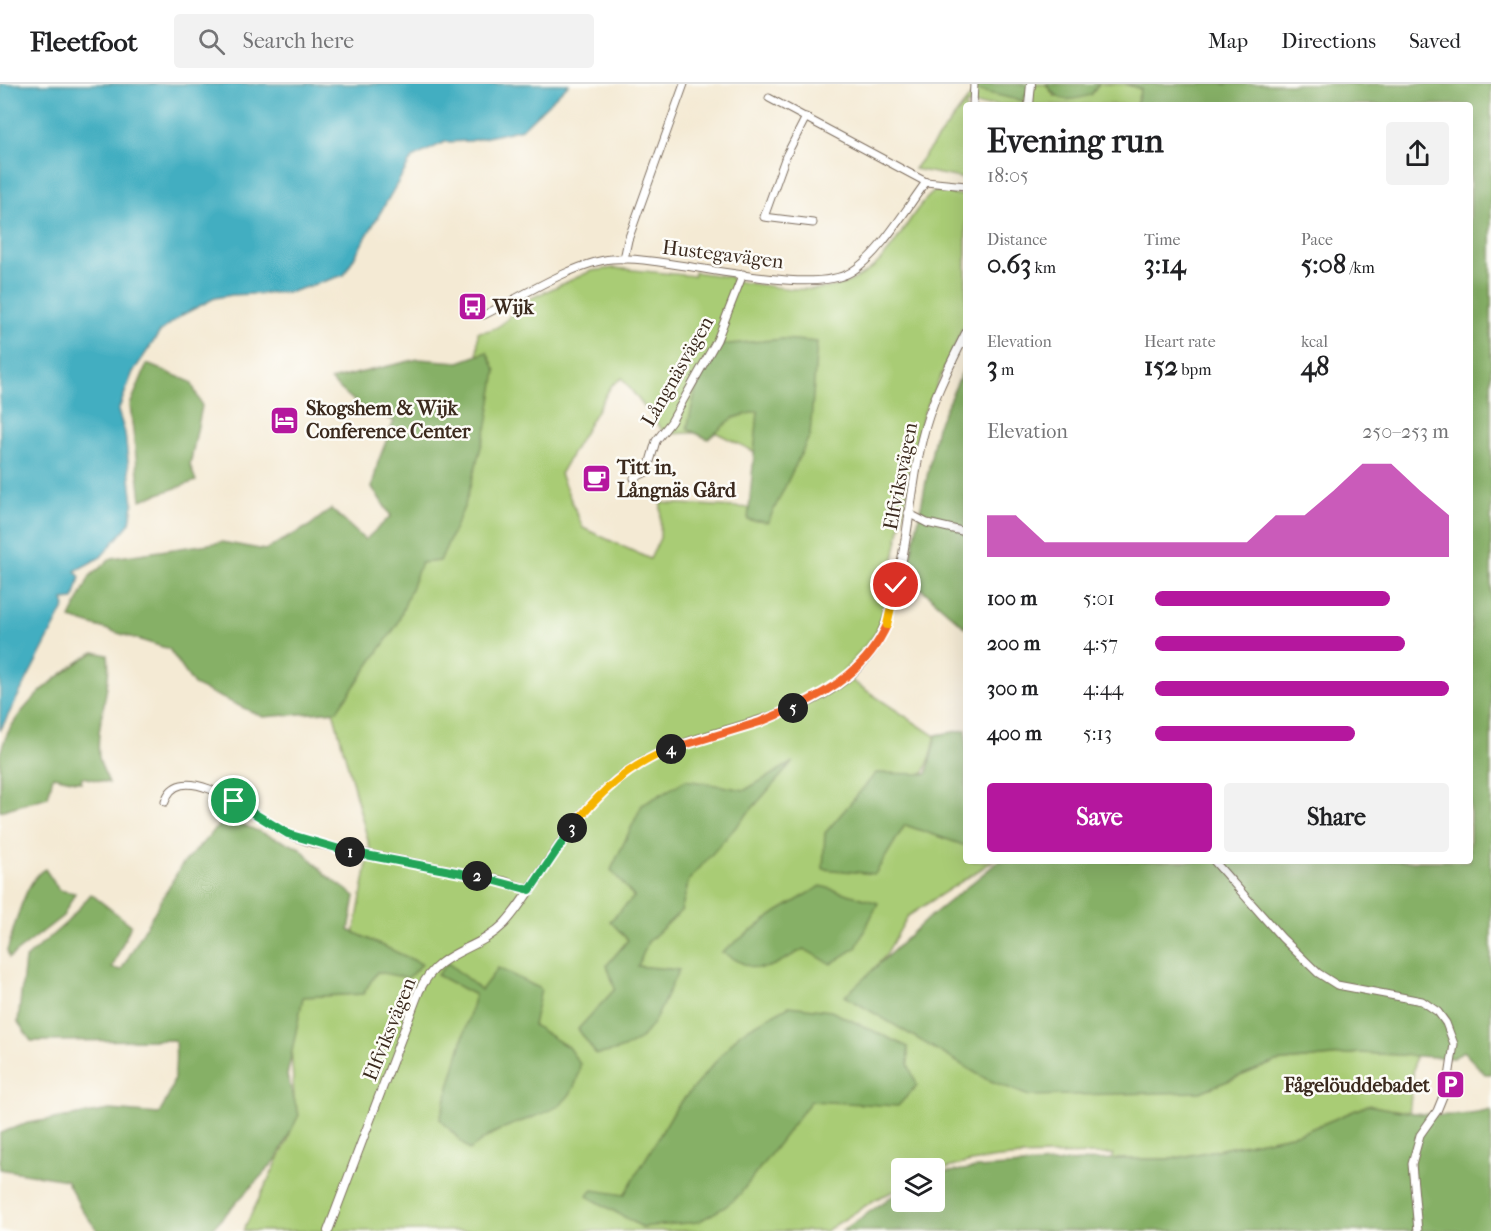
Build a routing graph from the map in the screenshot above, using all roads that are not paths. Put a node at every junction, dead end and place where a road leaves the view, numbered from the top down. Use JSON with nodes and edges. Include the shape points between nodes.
{"nodes":[{"id":1,"x":684,"y":84,"type":"edge"},
{"id":2,"x":974,"y":84,"type":"edge"},
{"id":3,"x":1031,"y":84,"type":"edge"},
{"id":4,"x":769,"y":98,"type":"dead end"},
{"id":5,"x":973,"y":102,"type":"edge"},
{"id":6,"x":1029,"y":102,"type":"edge"},
{"id":7,"x":806,"y":117,"type":"junction"},
{"id":8,"x":926,"y":182,"type":"junction"},
{"id":9,"x":963,"y":186,"type":"edge"},
{"id":10,"x":813,"y":223,"type":"dead end"},
{"id":11,"x":624,"y":259,"type":"junction"},
{"id":12,"x":743,"y":274,"type":"junction"},
{"id":13,"x":484,"y":315,"type":"dead end"},
{"id":14,"x":963,"y":340,"type":"edge"},
{"id":15,"x":634,"y":478,"type":"dead end"},
{"id":16,"x":908,"y":513,"type":"junction"},
{"id":17,"x":963,"y":531,"type":"edge"},
{"id":18,"x":165,"y":802,"type":"dead end"},
{"id":19,"x":1217,"y":864,"type":"edge"},
{"id":20,"x":530,"y":890,"type":"junction"},
{"id":21,"x":328,"y":1231,"type":"edge"},
{"id":22,"x":1418,"y":1231,"type":"edge"}],
"edges":[{"from":1,"to":11,"type":"street"},
{"from":2,"to":5,"type":"street"},
{"from":3,"to":6,"type":"street"},
{"from":4,"to":7,"type":"street"},
{"from":7,"to":8,"type":"street"},
{"from":7,"to":10,"type":"street","via":[[786,156],[764,217]]},
{"from":8,"to":9,"type":"street"},
{"from":8,"to":12,"type":"street","name":"Hustegavägen","via":[[872,255],[850,273],[801,281]]},
{"from":11,"to":12,"type":"street","name":"Hustegavägen"},
{"from":11,"to":13,"type":"street","name":"Hustegavägen","via":[[596,262]]},
{"from":12,"to":15,"type":"street","name":"Långnäsvägen","via":[[717,340],[671,422],[656,441],[647,472]]},
{"from":14,"to":16,"type":"street","name":"Elfviksvägen","via":[[926,422]]},
{"from":16,"to":17,"type":"street"},
{"from":16,"to":20,"type":"street","name":"Elfviksvägen","via":[[886,626],[876,646],[853,673],[774,717],[667,750],[626,772],[589,806]]},
{"from":18,"to":20,"type":"street","via":[[170,791],[178,786],[197,784],[312,843],[505,881]]},
{"from":19,"to":22,"type":"street","via":[[1318,973],[1337,986],[1422,1001],[1446,1023],[1454,1044],[1448,1084],[1437,1111],[1420,1135],[1412,1164]]},
{"from":20,"to":21,"type":"street","name":"Elfviksvägen","via":[[499,928],[438,963],[424,981]]}]}
